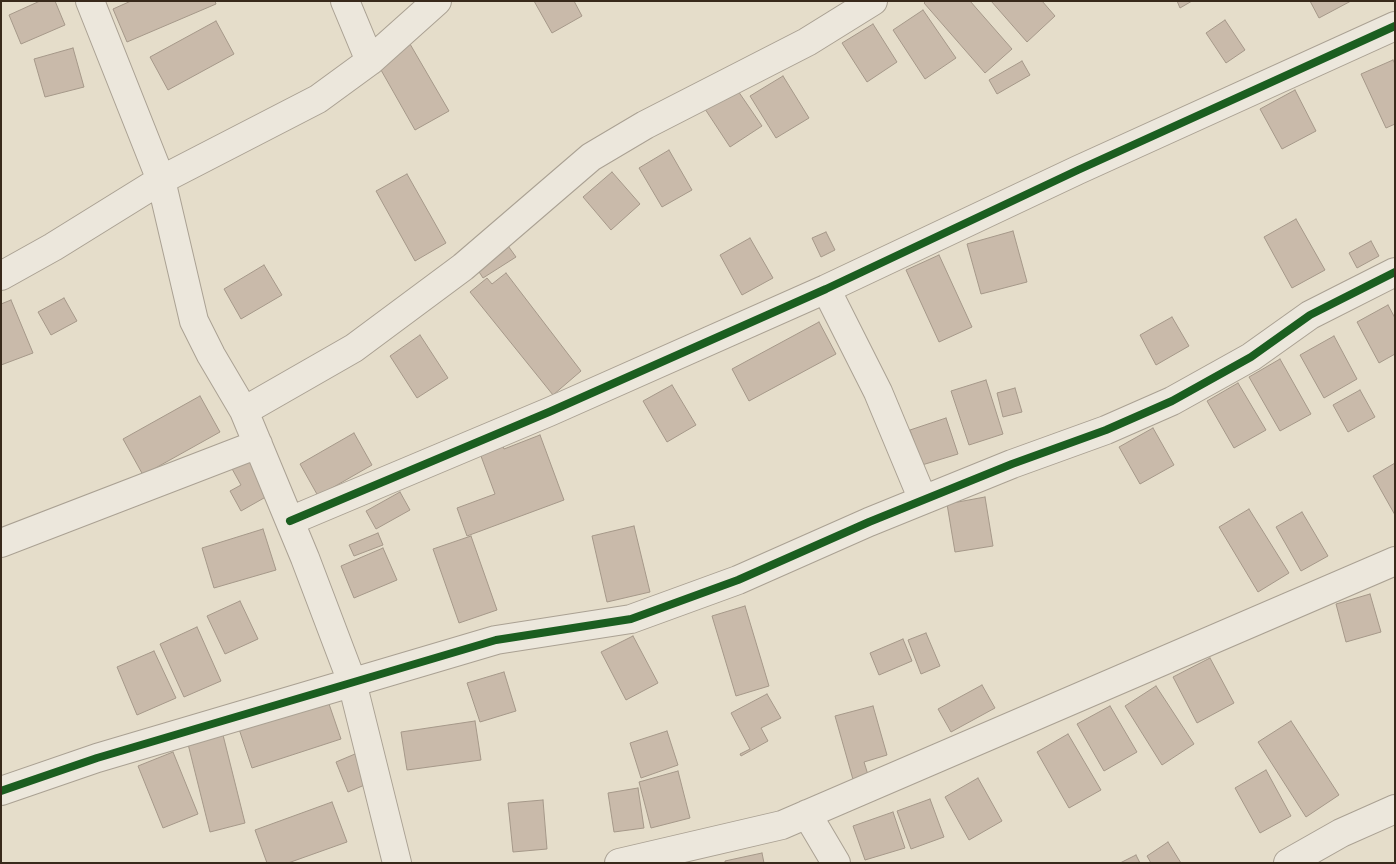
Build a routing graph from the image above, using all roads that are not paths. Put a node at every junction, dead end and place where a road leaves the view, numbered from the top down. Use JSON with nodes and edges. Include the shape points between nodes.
{"nodes":[{"id":1,"x":90,"y":1,"type":"edge"},
{"id":2,"x":345,"y":1,"type":"edge"},
{"id":3,"x":437,"y":1,"type":"edge"},
{"id":4,"x":873,"y":1,"type":"edge"},
{"id":5,"x":1395,"y":26,"type":"edge"},
{"id":6,"x":370,"y":62,"type":"junction"},
{"id":7,"x":161,"y":180,"type":"junction"},
{"id":8,"x":1395,"y":272,"type":"edge"},
{"id":9,"x":1,"y":276,"type":"edge"},
{"id":10,"x":826,"y":289,"type":"junction"},
{"id":11,"x":244,"y":411,"type":"junction"},
{"id":12,"x":258,"y":444,"type":"junction"},
{"id":13,"x":922,"y":500,"type":"junction"},
{"id":14,"x":290,"y":522,"type":"junction"},
{"id":15,"x":1,"y":543,"type":"edge"},
{"id":16,"x":1395,"y":562,"type":"edge"},
{"id":17,"x":352,"y":682,"type":"junction"},
{"id":18,"x":1,"y":791,"type":"edge"},
{"id":19,"x":1395,"y":809,"type":"edge"},
{"id":20,"x":807,"y":814,"type":"junction"},
{"id":21,"x":397,"y":863,"type":"edge"},
{"id":22,"x":620,"y":863,"type":"edge"},
{"id":23,"x":836,"y":863,"type":"edge"},
{"id":24,"x":1288,"y":863,"type":"edge"}],
"edges":[{"from":1,"to":7,"type":"street"},
{"from":2,"to":6,"type":"street"},
{"from":3,"to":6,"type":"street"},
{"from":4,"to":11,"type":"street","via":[[807,42],[645,125],[591,157],[463,267],[354,348]]},
{"from":5,"to":10,"type":"street"},
{"from":6,"to":7,"type":"street","via":[[304,108]]},
{"from":7,"to":9,"type":"street","via":[[53,248]]},
{"from":7,"to":11,"type":"street","via":[[194,321],[210,355]]},
{"from":8,"to":13,"type":"street","via":[[1310,315],[1251,358],[1172,401],[1106,430]]},
{"from":10,"to":13,"type":"street","via":[[878,392]]},
{"from":10,"to":14,"type":"street"},
{"from":11,"to":12,"type":"street"},
{"from":12,"to":14,"type":"street"},
{"from":12,"to":15,"type":"street"},
{"from":13,"to":17,"type":"street","via":[[738,580],[632,619],[496,640]]},
{"from":14,"to":17,"type":"street"},
{"from":16,"to":20,"type":"street"},
{"from":17,"to":18,"type":"street","via":[[97,758]]},
{"from":17,"to":21,"type":"street"},
{"from":19,"to":24,"type":"street","via":[[1341,833]]},
{"from":20,"to":22,"type":"street","via":[[782,825]]},
{"from":20,"to":23,"type":"street"}]}
